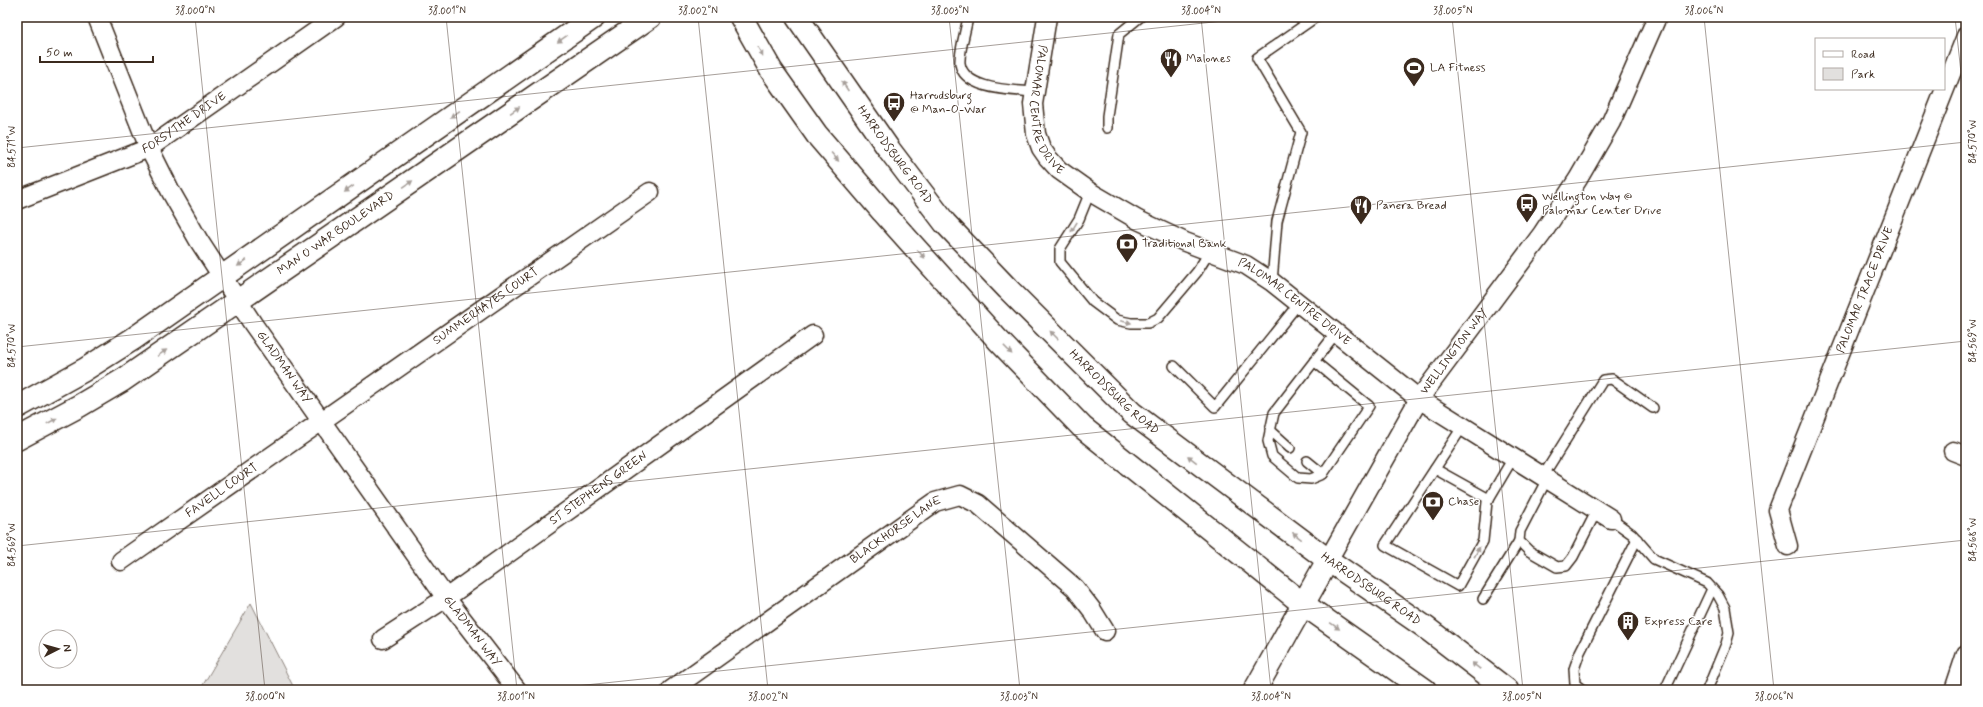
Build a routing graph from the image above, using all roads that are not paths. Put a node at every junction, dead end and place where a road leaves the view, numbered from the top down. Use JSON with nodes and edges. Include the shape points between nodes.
{"nodes":[{"id":1,"x":97,"y":17,"type":"edge"},
{"id":2,"x":594,"y":17,"type":"edge"},
{"id":3,"x":650,"y":17,"type":"edge"},
{"id":4,"x":740,"y":17,"type":"edge"},
{"id":5,"x":797,"y":17,"type":"edge"},
{"id":6,"x":968,"y":17,"type":"edge"},
{"id":7,"x":1047,"y":17,"type":"edge"},
{"id":8,"x":1140,"y":17,"type":"edge"},
{"id":9,"x":1316,"y":17,"type":"edge"},
{"id":10,"x":1657,"y":17,"type":"edge"},
{"id":11,"x":333,"y":18,"type":"edge"},
{"id":12,"x":1966,"y":36,"type":"edge"},
{"id":13,"x":1945,"y":89,"type":"edge"},
{"id":14,"x":1945,"y":90,"type":"edge"},
{"id":15,"x":1033,"y":92,"type":"junction"},
{"id":16,"x":1107,"y":128,"type":"dead end"},
{"id":17,"x":149,"y":148,"type":"junction"},
{"id":18,"x":650,"y":192,"type":"dead end"},
{"id":19,"x":1090,"y":192,"type":"junction"},
{"id":20,"x":17,"y":200,"type":"edge"},
{"id":21,"x":1210,"y":251,"type":"junction"},
{"id":22,"x":223,"y":277,"type":"junction"},
{"id":23,"x":1272,"y":282,"type":"junction"},
{"id":24,"x":238,"y":301,"type":"junction"},
{"id":25,"x":1299,"y":303,"type":"junction"},
{"id":26,"x":1336,"y":333,"type":"junction"},
{"id":27,"x":813,"y":335,"type":"dead end"},
{"id":28,"x":1314,"y":362,"type":"junction"},
{"id":29,"x":1174,"y":366,"type":"dead end"},
{"id":30,"x":1419,"y":399,"type":"junction"},
{"id":31,"x":17,"y":406,"type":"edge"},
{"id":32,"x":1653,"y":408,"type":"dead end"},
{"id":33,"x":323,"y":422,"type":"junction"},
{"id":34,"x":1463,"y":426,"type":"junction"},
{"id":35,"x":1270,"y":430,"type":"junction"},
{"id":36,"x":17,"y":439,"type":"edge"},
{"id":37,"x":1290,"y":448,"type":"dead end"},
{"id":38,"x":1513,"y":458,"type":"junction"},
{"id":39,"x":1307,"y":462,"type":"dead end"},
{"id":40,"x":1435,"y":469,"type":"junction"},
{"id":41,"x":1323,"y":474,"type":"junction"},
{"id":42,"x":1545,"y":478,"type":"junction"},
{"id":43,"x":1488,"y":501,"type":"junction"},
{"id":44,"x":1604,"y":514,"type":"junction"},
{"id":45,"x":1637,"y":539,"type":"junction"},
{"id":46,"x":1519,"y":541,"type":"junction"},
{"id":47,"x":1788,"y":546,"type":"dead end"},
{"id":48,"x":1328,"y":560,"type":"junction"},
{"id":49,"x":121,"y":561,"type":"dead end"},
{"id":50,"x":1712,"y":589,"type":"junction"},
{"id":51,"x":446,"y":598,"type":"junction"},
{"id":52,"x":1483,"y":599,"type":"dead end"},
{"id":53,"x":1303,"y":604,"type":"junction"},
{"id":54,"x":1106,"y":631,"type":"dead end"},
{"id":55,"x":383,"y":639,"type":"dead end"},
{"id":56,"x":1966,"y":654,"type":"edge"},
{"id":57,"x":517,"y":690,"type":"edge"},
{"id":58,"x":671,"y":690,"type":"edge"},
{"id":59,"x":1255,"y":690,"type":"edge"},
{"id":60,"x":1425,"y":690,"type":"edge"},
{"id":61,"x":1507,"y":690,"type":"edge"},
{"id":62,"x":1583,"y":690,"type":"edge"},
{"id":63,"x":1665,"y":690,"type":"edge"},
{"id":64,"x":1707,"y":690,"type":"edge"},
{"id":65,"x":1954,"y":690,"type":"edge"}],
"edges":[{"from":1,"to":17,"type":"street","name":"GLADMAN WAY"},
{"from":2,"to":22,"type":"main road","one_way":true},
{"from":24,"to":3,"type":"main road","name":"MAN O WAR BOULEVARD","one_way":true},
{"from":4,"to":53,"type":"main road","one_way":true,"via":[[771,70],[817,136],[998,340],[1082,427]]},
{"from":48,"to":5,"type":"main road","name":"HARRODSBURG ROAD","one_way":true,"via":[[1132,413],[1008,290],[945,223],[888,148]]},
{"from":6,"to":15,"type":"lane","via":[[960,64],[965,75],[974,82],[990,87]]},
{"from":7,"to":15,"type":"street","name":"PALOMAR CENTRE DRIVE"},
{"from":8,"to":16,"type":"lane","via":[[1119,34]]},
{"from":9,"to":23,"type":"lane","via":[[1256,58],[1301,132],[1277,221]]},
{"from":10,"to":30,"type":"street","name":"WELLINGTON WAY","via":[[1611,122],[1578,179],[1542,234]]},
{"from":11,"to":17,"type":"street","name":"FORSYTHE DRIVE"},
{"from":12,"to":13,"type":"street","name":"PALOMAR TRACE DRIVE"},
{"from":14,"to":47,"type":"street","name":"PALOMAR TRACE DRIVE","via":[[1778,510]]},
{"from":15,"to":19,"type":"street","name":"PALOMAR CENTRE DRIVE","via":[[1033,117],[1041,148],[1059,170]]},
{"from":17,"to":20,"type":"street","name":"FORSYTHE DRIVE"},
{"from":17,"to":22,"type":"street","name":"GLADMAN WAY","via":[[184,217]]},
{"from":18,"to":33,"type":"street","name":"SUMMERHAYES COURT"},
{"from":19,"to":21,"type":"street","name":"PALOMAR CENTRE DRIVE","via":[[1158,231]]},
{"from":19,"to":21,"type":"lane","one_way":true,"via":[[1079,219],[1060,250],[1060,262],[1093,302],[1117,320],[1148,323],[1158,318],[1197,272]]},
{"from":21,"to":23,"type":"street","name":"PALOMAR CENTRE DRIVE","via":[[1246,265]]},
{"from":22,"to":24,"type":"street","name":"GLADMAN WAY"},
{"from":22,"to":31,"type":"main road","via":[[84,370]]},
{"from":23,"to":25,"type":"street","name":"PALOMAR CENTRE DRIVE"},
{"from":24,"to":33,"type":"street","name":"GLADMAN WAY"},
{"from":36,"to":24,"type":"main road","name":"MAN O WAR BOULEVARD","one_way":true,"via":[[123,380]]},
{"from":25,"to":26,"type":"street","name":"PALOMAR CENTRE DRIVE"},
{"from":25,"to":29,"type":"lane","via":[[1215,407]]},
{"from":26,"to":28,"type":"lane"},
{"from":26,"to":30,"type":"street","name":"PALOMAR CENTRE DRIVE"},
{"from":27,"to":51,"type":"street","name":"ST STEPHENS GREEN"},
{"from":28,"to":35,"type":"lane","via":[[1274,413]]},
{"from":28,"to":41,"type":"lane","via":[[1368,406]]},
{"from":30,"to":34,"type":"street","name":"PALOMAR CENTRE DRIVE"},
{"from":30,"to":48,"type":"street","name":"WELLINGTON WAY"},
{"from":32,"to":42,"type":"lane","via":[[1612,379],[1603,380]]},
{"from":33,"to":49,"type":"street","name":"FAVELL COURT"},
{"from":33,"to":51,"type":"street","name":"GLADMAN WAY"},
{"from":34,"to":38,"type":"street","name":"PALOMAR CENTRE DRIVE"},
{"from":34,"to":40,"type":"lane"},
{"from":35,"to":37,"type":"lane"},
{"from":35,"to":41,"type":"lane","via":[[1268,441],[1272,456],[1298,478],[1311,479]]},
{"from":38,"to":42,"type":"street","name":"PALOMAR CENTRE DRIVE"},
{"from":38,"to":43,"type":"lane"},
{"from":39,"to":41,"type":"lane"},
{"from":40,"to":43,"type":"lane"},
{"from":40,"to":43,"type":"lane","one_way":true,"via":[[1385,545],[1458,586],[1483,541]]},
{"from":42,"to":44,"type":"street","name":"PALOMAR CENTRE DRIVE"},
{"from":42,"to":46,"type":"lane","via":[[1520,531]]},
{"from":44,"to":45,"type":"lane"},
{"from":44,"to":46,"type":"lane","via":[[1566,566],[1557,567],[1529,551]]},
{"from":45,"to":50,"type":"lane","via":[[1654,559],[1707,583]]},
{"from":45,"to":62,"type":"lane","via":[[1580,652],[1574,669],[1575,684]]},
{"from":46,"to":52,"type":"lane"},
{"from":48,"to":53,"type":"main road","name":"WELLINGTON WAY"},
{"from":61,"to":48,"type":"main road","name":"HARRODSBURG ROAD","one_way":true,"via":[[1425,627]]},
{"from":50,"to":63,"type":"lane"},
{"from":50,"to":64,"type":"lane","via":[[1724,608],[1729,633]]},
{"from":51,"to":55,"type":"street","name":"ST STEPHENS GREEN"},
{"from":51,"to":57,"type":"street","name":"GLADMAN WAY"},
{"from":53,"to":59,"type":"main road","name":"WELLINGTON WAY"},
{"from":53,"to":60,"type":"main road","one_way":true},
{"from":54,"to":58,"type":"street","name":"BLACKHORSE LANE","via":[[1074,588],[978,504],[960,495],[935,502]]},
{"from":56,"to":65,"type":"street"}]}
